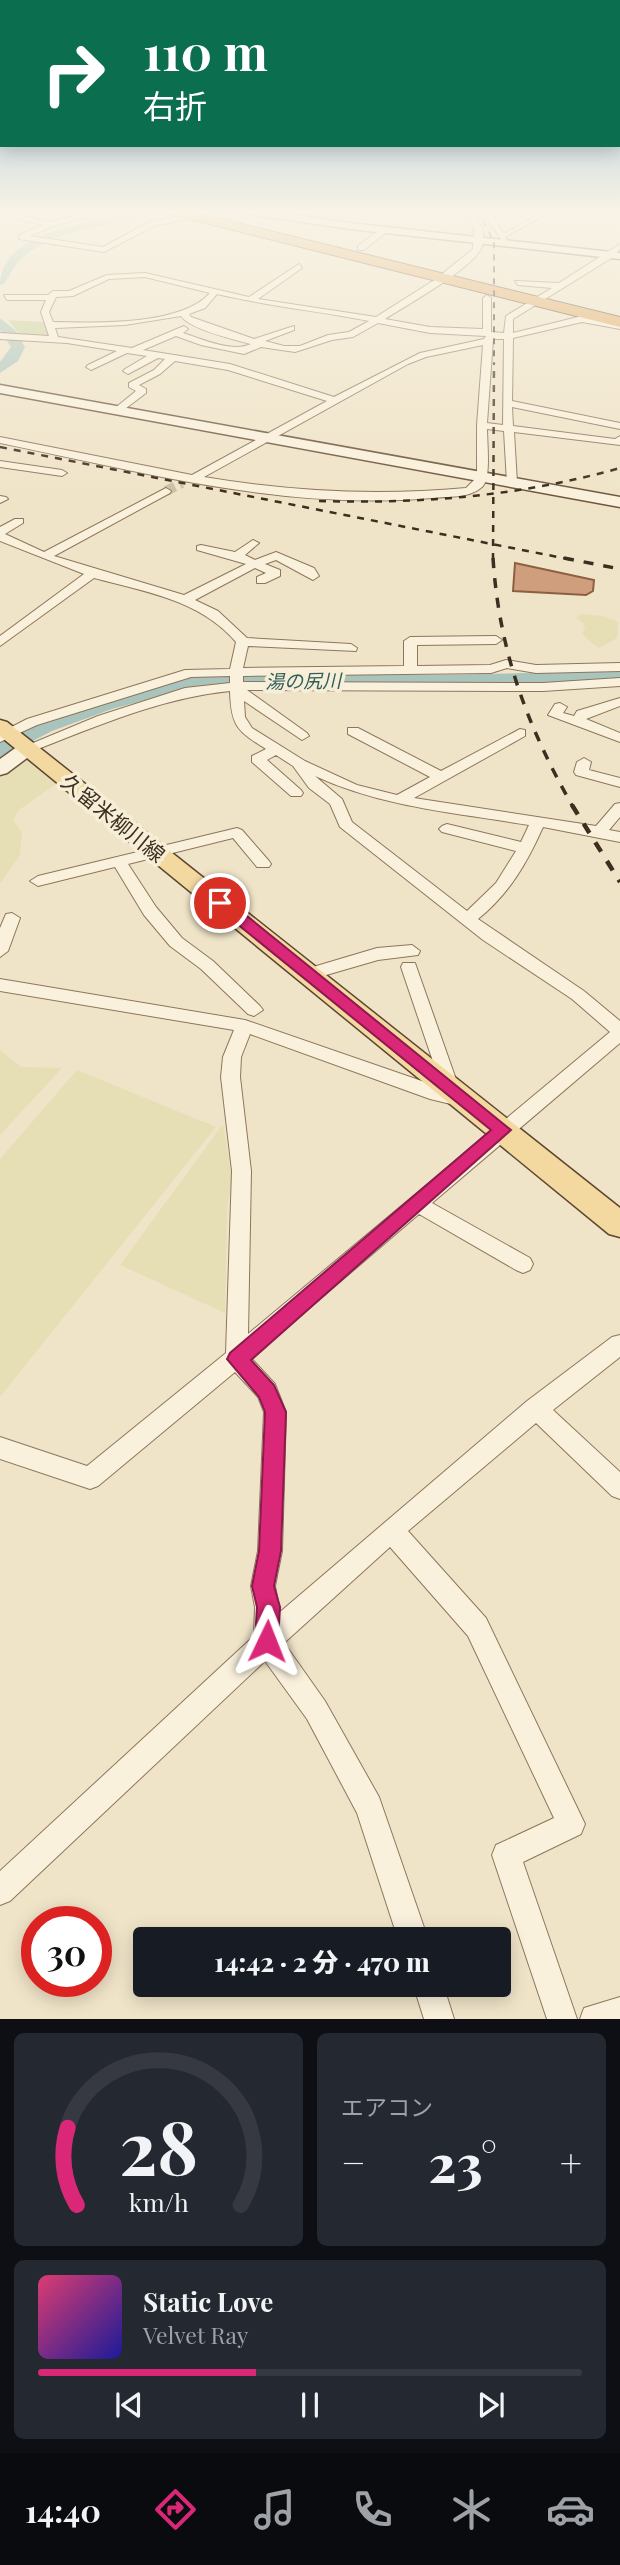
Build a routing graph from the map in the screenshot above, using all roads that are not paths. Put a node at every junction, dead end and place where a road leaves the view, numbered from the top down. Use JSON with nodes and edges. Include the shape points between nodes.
{"nodes":[{"id":1,"x":48,"y":304,"type":"edge"},
{"id":2,"x":204,"y":304,"type":"edge"},
{"id":3,"x":279,"y":304,"type":"edge"},
{"id":4,"x":402,"y":304,"type":"edge"},
{"id":5,"x":487,"y":304,"type":"edge"},
{"id":6,"x":532,"y":304,"type":"edge"},
{"id":7,"x":553,"y":304,"type":"edge"},
{"id":8,"x":184,"y":313,"type":"junction"},
{"id":9,"x":620,"y":318,"type":"edge"},
{"id":10,"x":379,"y":319,"type":"junction"},
{"id":11,"x":573,"y":320,"type":"junction"},
{"id":12,"x":197,"y":323,"type":"junction"},
{"id":13,"x":49,"y":325,"type":"junction"},
{"id":14,"x":291,"y":328,"type":"dead end"},
{"id":15,"x":176,"y":333,"type":"junction"},
{"id":16,"x":510,"y":335,"type":"junction"},
{"id":17,"x":0,"y":336,"type":"edge"},
{"id":18,"x":488,"y":336,"type":"junction"},
{"id":19,"x":620,"y":336,"type":"edge"},
{"id":20,"x":54,"y":338,"type":"junction"},
{"id":21,"x":260,"y":342,"type":"junction"},
{"id":22,"x":278,"y":347,"type":"junction"},
{"id":23,"x":127,"y":351,"type":"junction"},
{"id":24,"x":156,"y":355,"type":"junction"},
{"id":25,"x":173,"y":357,"type":"junction"},
{"id":26,"x":91,"y":367,"type":"dead end"},
{"id":27,"x":230,"y":367,"type":"junction"},
{"id":28,"x":128,"y":371,"type":"dead end"},
{"id":29,"x":207,"y":374,"type":"dead end"},
{"id":30,"x":0,"y":389,"type":"edge"},
{"id":31,"x":336,"y":401,"type":"junction"},
{"id":32,"x":507,"y":403,"type":"junction"},
{"id":33,"x":118,"y":410,"type":"junction"},
{"id":34,"x":482,"y":425,"type":"junction"},
{"id":35,"x":620,"y":426,"type":"edge"},
{"id":36,"x":510,"y":428,"type":"junction"},
{"id":37,"x":267,"y":437,"type":"junction"},
{"id":38,"x":620,"y":439,"type":"edge"},
{"id":39,"x":0,"y":440,"type":"edge"},
{"id":40,"x":134,"y":453,"type":"dead end"},
{"id":41,"x":116,"y":463,"type":"junction"},
{"id":42,"x":0,"y":464,"type":"edge"},
{"id":43,"x":62,"y":473,"type":"dead end"},
{"id":44,"x":482,"y":477,"type":"junction"},
{"id":45,"x":194,"y":478,"type":"junction"},
{"id":46,"x":512,"y":482,"type":"junction"},
{"id":47,"x":182,"y":484,"type":"tunnel mouth"},
{"id":48,"x":166,"y":491,"type":"tunnel mouth"},
{"id":49,"x":620,"y":501,"type":"edge"},
{"id":50,"x":19,"y":521,"type":"dead end"},
{"id":51,"x":0,"y":534,"type":"edge"},
{"id":52,"x":253,"y":543,"type":"dead end"},
{"id":53,"x":201,"y":548,"type":"dead end"},
{"id":54,"x":44,"y":556,"type":"junction"},
{"id":55,"x":237,"y":556,"type":"junction"},
{"id":56,"x":255,"y":564,"type":"junction"},
{"id":57,"x":296,"y":565,"type":"junction"},
{"id":58,"x":93,"y":573,"type":"junction"},
{"id":59,"x":276,"y":573,"type":"junction"},
{"id":60,"x":313,"y":576,"type":"dead end"},
{"id":61,"x":261,"y":580,"type":"dead end"},
{"id":62,"x":185,"y":600,"type":"junction"},
{"id":63,"x":496,"y":640,"type":"dead end"},
{"id":64,"x":0,"y":642,"type":"edge"},
{"id":65,"x":243,"y":642,"type":"junction"},
{"id":66,"x":351,"y":648,"type":"dead end"},
{"id":67,"x":620,"y":667,"type":"edge"},
{"id":68,"x":236,"y":670,"type":"junction"},
{"id":69,"x":411,"y":671,"type":"junction"},
{"id":70,"x":620,"y":682,"type":"edge"},
{"id":71,"x":238,"y":688,"type":"junction"},
{"id":72,"x":620,"y":702,"type":"edge"},
{"id":73,"x":560,"y":707,"type":"dead end"},
{"id":74,"x":578,"y":721,"type":"junction"},
{"id":75,"x":353,"y":731,"type":"dead end"},
{"id":76,"x":520,"y":733,"type":"dead end"},
{"id":77,"x":302,"y":736,"type":"dead end"},
{"id":78,"x":11,"y":737,"type":"edge"},
{"id":79,"x":620,"y":738,"type":"edge"},
{"id":80,"x":278,"y":749,"type":"junction"},
{"id":81,"x":584,"y":762,"type":"dead end"},
{"id":82,"x":300,"y":764,"type":"junction"},
{"id":83,"x":0,"y":769,"type":"edge"},
{"id":84,"x":439,"y":776,"type":"junction"},
{"id":85,"x":620,"y":783,"type":"edge"},
{"id":86,"x":296,"y":793,"type":"dead end"},
{"id":87,"x":399,"y":800,"type":"junction"},
{"id":88,"x":620,"y":807,"type":"edge"},
{"id":89,"x":538,"y":822,"type":"junction"},
{"id":90,"x":447,"y":829,"type":"dead end"},
{"id":91,"x":599,"y":832,"type":"junction"},
{"id":92,"x":620,"y":837,"type":"edge"},
{"id":93,"x":525,"y":848,"type":"junction"},
{"id":94,"x":156,"y":851,"type":"junction"},
{"id":95,"x":119,"y":862,"type":"junction"},
{"id":96,"x":263,"y":864,"type":"dead end"},
{"id":97,"x":38,"y":881,"type":"dead end"},
{"id":98,"x":12,"y":918,"type":"dead end"},
{"id":99,"x":467,"y":919,"type":"junction"},
{"id":100,"x":0,"y":951,"type":"edge"},
{"id":101,"x":309,"y":974,"type":"junction"},
{"id":102,"x":0,"y":985,"type":"edge"},
{"id":103,"x":250,"y":1018,"type":"junction"},
{"id":104,"x":620,"y":1032,"type":"edge"},
{"id":105,"x":459,"y":1093,"type":"junction"},
{"id":106,"x":502,"y":1130,"type":"junction"},
{"id":107,"x":418,"y":1204,"type":"junction"},
{"id":108,"x":620,"y":1225,"type":"edge"},
{"id":109,"x":523,"y":1264,"type":"dead end"},
{"id":110,"x":620,"y":1343,"type":"edge"},
{"id":111,"x":237,"y":1359,"type":"junction"},
{"id":112,"x":535,"y":1408,"type":"junction"},
{"id":113,"x":0,"y":1448,"type":"edge"},
{"id":114,"x":620,"y":1488,"type":"edge"},
{"id":115,"x":392,"y":1531,"type":"junction"},
{"id":116,"x":267,"y":1641,"type":"junction"},
{"id":117,"x":0,"y":1891,"type":"edge"},
{"id":118,"x":409,"y":1927,"type":"edge"},
{"id":119,"x":432,"y":1997,"type":"edge"},
{"id":120,"x":620,"y":2012,"type":"edge"},
{"id":121,"x":439,"y":2019,"type":"edge"},
{"id":122,"x":562,"y":2019,"type":"edge"},
{"id":123,"x":595,"y":2019,"type":"edge"}],
"edges":[{"from":1,"to":13,"type":"street","via":[[45,312]]},
{"from":2,"to":8,"type":"street"},
{"from":3,"to":10,"type":"street"},
{"from":4,"to":10,"type":"street"},
{"from":5,"to":18,"type":"street"},
{"from":6,"to":16,"type":"street","via":[[509,318]]},
{"from":7,"to":9,"type":"highway"},
{"from":8,"to":12,"type":"street"},
{"from":8,"to":13,"type":"street","via":[[96,326]]},
{"from":9,"to":11,"type":"street"},
{"from":10,"to":18,"type":"street"},
{"from":10,"to":22,"type":"street","via":[[345,337],[300,349]]},
{"from":11,"to":16,"type":"street"},
{"from":11,"to":19,"type":"street"},
{"from":12,"to":15,"type":"street"},
{"from":12,"to":21,"type":"street"},
{"from":13,"to":20,"type":"street"},
{"from":14,"to":21,"type":"street"},
{"from":15,"to":21,"type":"street","via":[[244,351]]},
{"from":15,"to":23,"type":"street"},
{"from":16,"to":18,"type":"street"},
{"from":16,"to":32,"type":"street"},
{"from":17,"to":20,"type":"street"},
{"from":18,"to":31,"type":"street","via":[[424,355],[376,376]]},
{"from":18,"to":34,"type":"street"},
{"from":20,"to":23,"type":"street"},
{"from":21,"to":22,"type":"street"},
{"from":22,"to":27,"type":"street"},
{"from":23,"to":24,"type":"street"},
{"from":23,"to":26,"type":"street"},
{"from":24,"to":25,"type":"street"},
{"from":24,"to":28,"type":"street"},
{"from":25,"to":27,"type":"street"},
{"from":25,"to":33,"type":"street","via":[[132,385],[143,391]]},
{"from":27,"to":29,"type":"street"},
{"from":27,"to":31,"type":"street"},
{"from":30,"to":33,"type":"street"},
{"from":31,"to":37,"type":"street"},
{"from":32,"to":35,"type":"street"},
{"from":32,"to":36,"type":"street"},
{"from":33,"to":37,"type":"street"},
{"from":34,"to":36,"type":"street"},
{"from":34,"to":44,"type":"street"},
{"from":36,"to":38,"type":"street"},
{"from":36,"to":46,"type":"street"},
{"from":37,"to":44,"type":"street"},
{"from":37,"to":45,"type":"street"},
{"from":39,"to":41,"type":"street"},
{"from":40,"to":41,"type":"street"},
{"from":41,"to":45,"type":"street"},
{"from":42,"to":43,"type":"street"},
{"from":44,"to":45,"type":"street","via":[[469,491],[379,499],[282,494]]},
{"from":44,"to":46,"type":"street"},
{"from":45,"to":47,"type":"street"},
{"from":46,"to":49,"type":"street"},
{"from":48,"to":54,"type":"street"},
{"from":50,"to":51,"type":"street"},
{"from":51,"to":54,"type":"street"},
{"from":52,"to":55,"type":"street"},
{"from":53,"to":55,"type":"street"},
{"from":54,"to":58,"type":"street"},
{"from":55,"to":56,"type":"street"},
{"from":56,"to":57,"type":"street","via":[[276,556]]},
{"from":56,"to":59,"type":"street"},
{"from":56,"to":62,"type":"street"},
{"from":57,"to":59,"type":"street"},
{"from":57,"to":60,"type":"street"},
{"from":58,"to":62,"type":"street"},
{"from":58,"to":64,"type":"street"},
{"from":59,"to":61,"type":"street"},
{"from":62,"to":65,"type":"street","via":[[234,628]]},
{"from":63,"to":69,"type":"street","via":[[410,641]]},
{"from":65,"to":66,"type":"street"},
{"from":65,"to":68,"type":"street"},
{"from":67,"to":69,"type":"street","via":[[536,669],[506,664],[491,669]]},
{"from":68,"to":69,"type":"street"},
{"from":68,"to":71,"type":"street"},
{"from":68,"to":78,"type":"street","via":[[190,673],[85,704]]},
{"from":70,"to":71,"type":"street","via":[[543,687]]},
{"from":71,"to":77,"type":"street"},
{"from":71,"to":78,"type":"street","via":[[190,691],[91,723]]},
{"from":71,"to":80,"type":"street","via":[[238,717],[247,731]]},
{"from":72,"to":74,"type":"street","via":[[582,714]]},
{"from":73,"to":74,"type":"street","via":[[555,715]]},
{"from":74,"to":79,"type":"street"},
{"from":75,"to":84,"type":"street"},
{"from":76,"to":84,"type":"street"},
{"from":78,"to":83,"type":"street"},
{"from":78,"to":94,"type":"main road","name":"久留米柳川線"},
{"from":80,"to":82,"type":"street"},
{"from":80,"to":86,"type":"street","via":[[257,759]]},
{"from":81,"to":85,"type":"street","via":[[581,772]]},
{"from":82,"to":87,"type":"street","via":[[352,788]]},
{"from":82,"to":99,"type":"street","via":[[300,771],[337,802],[345,824]]},
{"from":84,"to":87,"type":"street"},
{"from":87,"to":89,"type":"street"},
{"from":88,"to":91,"type":"street"},
{"from":89,"to":91,"type":"street"},
{"from":89,"to":93,"type":"street"},
{"from":90,"to":93,"type":"street"},
{"from":91,"to":92,"type":"street"},
{"from":93,"to":99,"type":"street","via":[[510,879],[492,901]]},
{"from":94,"to":95,"type":"street"},
{"from":94,"to":96,"type":"street","via":[[237,834]]},
{"from":94,"to":101,"type":"main road","name":"久留米柳川線"},
{"from":95,"to":97,"type":"street"},
{"from":95,"to":103,"type":"street","via":[[176,942],[207,965]]},
{"from":98,"to":100,"type":"street"},
{"from":99,"to":104,"type":"street","via":[[579,995]]},
{"from":101,"to":105,"type":"main road","name":"久留米柳川線"},
{"from":101,"to":105,"type":"street","via":[[377,954],[410,959]]},
{"from":102,"to":103,"type":"street","via":[[162,1010]]},
{"from":103,"to":105,"type":"street","via":[[437,1094]]},
{"from":103,"to":111,"type":"street","via":[[230,1059],[243,1188],[239,1200]]},
{"from":104,"to":106,"type":"street"},
{"from":105,"to":106,"type":"main road","name":"久留米柳川線"},
{"from":106,"to":107,"type":"street"},
{"from":106,"to":108,"type":"main road","name":"久留米柳川線"},
{"from":107,"to":109,"type":"street"},
{"from":107,"to":111,"type":"street"},
{"from":110,"to":112,"type":"street"},
{"from":111,"to":113,"type":"street","via":[[90,1478]]},
{"from":111,"to":116,"type":"street","via":[[267,1391],[275,1412],[270,1551],[263,1586]]},
{"from":112,"to":114,"type":"street"},
{"from":112,"to":115,"type":"street"},
{"from":115,"to":116,"type":"street"},
{"from":115,"to":122,"type":"street","via":[[477,1627],[571,1824],[506,1854]]},
{"from":116,"to":117,"type":"street"},
{"from":116,"to":118,"type":"street","via":[[316,1710],[369,1807]]},
{"from":119,"to":121,"type":"street"},
{"from":120,"to":123,"type":"street"}]}
